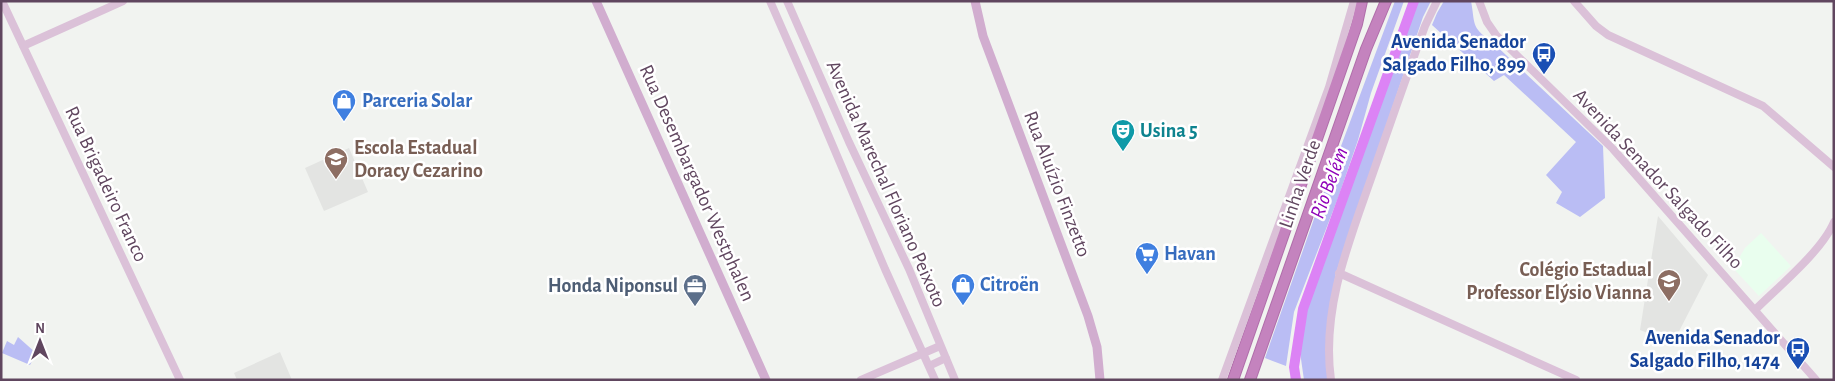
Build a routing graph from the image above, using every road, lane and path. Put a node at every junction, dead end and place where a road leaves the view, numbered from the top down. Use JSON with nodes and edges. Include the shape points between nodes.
{"nodes":[{"id":1,"x":2,"y":1,"type":"edge"},
{"id":2,"x":123,"y":1,"type":"edge"},
{"id":3,"x":596,"y":1,"type":"edge"},
{"id":4,"x":770,"y":1,"type":"edge"},
{"id":5,"x":787,"y":1,"type":"edge"},
{"id":6,"x":976,"y":1,"type":"edge"},
{"id":7,"x":1354,"y":1,"type":"edge"},
{"id":8,"x":1362,"y":1,"type":"edge"},
{"id":9,"x":1386,"y":1,"type":"edge"},
{"id":10,"x":1437,"y":1,"type":"edge"},
{"id":11,"x":1479,"y":1,"type":"edge"},
{"id":12,"x":1574,"y":1,"type":"edge"},
{"id":13,"x":23,"y":46,"type":"junction"},
{"id":14,"x":1834,"y":167,"type":"edge"},
{"id":15,"x":1834,"y":222,"type":"edge"},
{"id":16,"x":1339,"y":273,"type":"junction"},
{"id":17,"x":1755,"y":310,"type":"junction"},
{"id":18,"x":940,"y":346,"type":"junction"},
{"id":19,"x":923,"y":353,"type":"junction"},
{"id":20,"x":946,"y":358,"type":"junction"},
{"id":21,"x":929,"y":366,"type":"junction"},
{"id":22,"x":180,"y":380,"type":"edge"},
{"id":23,"x":766,"y":380,"type":"edge"},
{"id":24,"x":861,"y":380,"type":"edge"},
{"id":25,"x":935,"y":380,"type":"edge"},
{"id":26,"x":955,"y":380,"type":"edge"},
{"id":27,"x":1100,"y":380,"type":"edge"},
{"id":28,"x":1222,"y":380,"type":"edge"},
{"id":29,"x":1233,"y":380,"type":"edge"},
{"id":30,"x":1250,"y":380,"type":"edge"},
{"id":31,"x":1331,"y":380,"type":"edge"},
{"id":32,"x":1576,"y":380,"type":"edge"},
{"id":33,"x":1816,"y":380,"type":"edge"}],
"edges":[{"from":1,"to":13,"type":"street","name":"Rua Brigadeiro Franco"},
{"from":2,"to":13,"type":"street"},
{"from":3,"to":23,"type":"main road","name":"Rua Desembargador Westphalen"},
{"from":4,"to":19,"type":"street","name":"Avenida Marechal Floriano Peixoto"},
{"from":5,"to":18,"type":"street","name":"Avenida Marechal Floriano Peixoto","via":[[909,269]]},
{"from":6,"to":27,"type":"main road","name":"Rua Aluízio Finzetto","via":[[983,36],[1088,316],[1097,347]]},
{"from":7,"to":28,"type":"street","via":[[1329,87]]},
{"from":8,"to":29,"type":"highway","name":"Linha Verde"},
{"from":9,"to":30,"type":"highway","name":"Linha Verde"},
{"from":10,"to":16,"type":"street","via":[[1425,26]]},
{"from":11,"to":17,"type":"street","name":"Avenida Senador Salgado Filho","via":[[1486,22],[1496,35],[1619,156]]},
{"from":12,"to":14,"type":"street","via":[[1608,35],[1763,106]]},
{"from":13,"to":22,"type":"street","name":"Rua Brigadeiro Franco"},
{"from":15,"to":17,"type":"street","via":[[1816,249]]},
{"from":16,"to":31,"type":"street","via":[[1330,334]]},
{"from":16,"to":32,"type":"street"},
{"from":17,"to":33,"type":"street","name":"Avenida Senador Salgado Filho"},
{"from":18,"to":19,"type":"street"},
{"from":18,"to":20,"type":"street","name":"Avenida Marechal Floriano Peixoto"},
{"from":19,"to":21,"type":"street","name":"Avenida Marechal Floriano Peixoto"},
{"from":19,"to":24,"type":"street"},
{"from":20,"to":21,"type":"street"},
{"from":20,"to":26,"type":"street","name":"Avenida Marechal Floriano Peixoto"},
{"from":21,"to":25,"type":"street","name":"Avenida Marechal Floriano Peixoto"}]}
